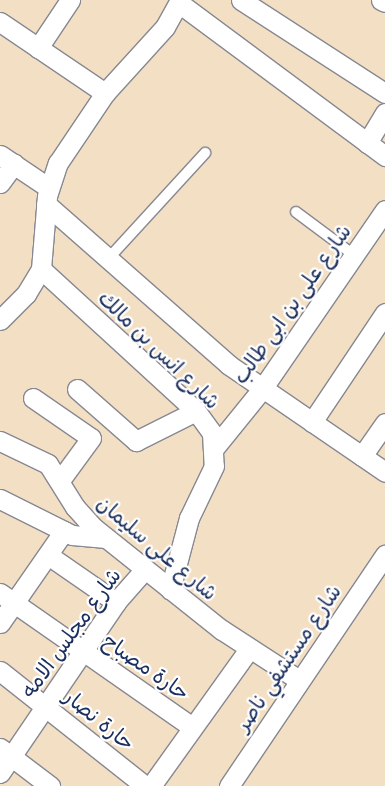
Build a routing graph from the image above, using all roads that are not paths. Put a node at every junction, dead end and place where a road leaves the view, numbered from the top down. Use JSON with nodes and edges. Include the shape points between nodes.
{"nodes":[{"id":1,"x":70,"y":0,"type":"edge"},
{"id":2,"x":241,"y":0,"type":"edge"},
{"id":3,"x":382,"y":0,"type":"edge"},
{"id":4,"x":179,"y":2,"type":"edge"},
{"id":5,"x":385,"y":2,"type":"edge"},
{"id":6,"x":0,"y":22,"type":"edge"},
{"id":7,"x":38,"y":48,"type":"junction"},
{"id":8,"x":106,"y":93,"type":"junction"},
{"id":9,"x":385,"y":93,"type":"edge"},
{"id":10,"x":385,"y":113,"type":"edge"},
{"id":11,"x":367,"y":143,"type":"junction"},
{"id":12,"x":205,"y":153,"type":"dead end"},
{"id":13,"x":385,"y":156,"type":"edge"},
{"id":14,"x":7,"y":160,"type":"edge"},
{"id":15,"x":0,"y":183,"type":"edge"},
{"id":16,"x":48,"y":196,"type":"junction"},
{"id":17,"x":385,"y":210,"type":"edge"},
{"id":18,"x":296,"y":212,"type":"dead end"},
{"id":19,"x":354,"y":255,"type":"junction"},
{"id":20,"x":108,"y":259,"type":"junction"},
{"id":21,"x":41,"y":269,"type":"junction"},
{"id":22,"x":385,"y":313,"type":"edge"},
{"id":23,"x":0,"y":320,"type":"edge"},
{"id":24,"x":77,"y":389,"type":"dead end"},
{"id":25,"x":262,"y":389,"type":"junction"},
{"id":26,"x":33,"y":398,"type":"dead end"},
{"id":27,"x":196,"y":411,"type":"junction"},
{"id":28,"x":312,"y":422,"type":"junction"},
{"id":29,"x":385,"y":423,"type":"edge"},
{"id":30,"x":0,"y":441,"type":"edge"},
{"id":31,"x":215,"y":446,"type":"junction"},
{"id":32,"x":362,"y":456,"type":"junction"},
{"id":33,"x":385,"y":472,"type":"edge"},
{"id":34,"x":61,"y":480,"type":"junction"},
{"id":35,"x":0,"y":499,"type":"edge"},
{"id":36,"x":64,"y":531,"type":"junction"},
{"id":37,"x":106,"y":538,"type":"junction"},
{"id":38,"x":48,"y":555,"type":"junction"},
{"id":39,"x":385,"y":555,"type":"edge"},
{"id":40,"x":145,"y":570,"type":"junction"},
{"id":41,"x":170,"y":590,"type":"junction"},
{"id":42,"x":7,"y":598,"type":"edge"},
{"id":43,"x":116,"y":602,"type":"junction"},
{"id":44,"x":0,"y":623,"type":"edge"},
{"id":45,"x":249,"y":649,"type":"junction"},
{"id":46,"x":83,"y":651,"type":"junction"},
{"id":47,"x":0,"y":671,"type":"edge"},
{"id":48,"x":299,"y":680,"type":"junction"},
{"id":49,"x":46,"y":706,"type":"junction"},
{"id":50,"x":192,"y":727,"type":"junction"},
{"id":51,"x":5,"y":752,"type":"edge"},
{"id":52,"x":0,"y":772,"type":"edge"},
{"id":53,"x":50,"y":786,"type":"edge"},
{"id":54,"x":145,"y":786,"type":"edge"},
{"id":55,"x":151,"y":786,"type":"edge"},
{"id":56,"x":229,"y":786,"type":"edge"}],
"edges":[{"from":1,"to":7,"type":"street"},
{"from":2,"to":9,"type":"street"},
{"from":3,"to":5,"type":"street"},
{"from":4,"to":8,"type":"street","via":[[165,27]]},
{"from":4,"to":11,"type":"street"},
{"from":6,"to":7,"type":"street"},
{"from":7,"to":8,"type":"street"},
{"from":8,"to":16,"type":"street","via":[[58,163]]},
{"from":10,"to":11,"type":"street"},
{"from":11,"to":13,"type":"street"},
{"from":12,"to":20,"type":"lane"},
{"from":14,"to":15,"type":"street"},
{"from":14,"to":16,"type":"street"},
{"from":16,"to":20,"type":"street"},
{"from":16,"to":21,"type":"street"},
{"from":17,"to":19,"type":"street","name":"شارع على بن ابى طالب"},
{"from":18,"to":19,"type":"lane"},
{"from":19,"to":25,"type":"street","name":"شارع على بن ابى طالب"},
{"from":20,"to":25,"type":"street"},
{"from":21,"to":23,"type":"street","via":[[26,294]]},
{"from":21,"to":27,"type":"street","name":"شارع انس بن مالك"},
{"from":22,"to":28,"type":"street"},
{"from":24,"to":27,"type":"street","via":[[135,440]]},
{"from":25,"to":28,"type":"street"},
{"from":25,"to":31,"type":"street","name":"شارع على بن ابى طالب"},
{"from":26,"to":34,"type":"street","via":[[91,438]]},
{"from":27,"to":31,"type":"street","name":"شارع انس بن مالك","via":[[205,421]]},
{"from":28,"to":32,"type":"street"},
{"from":29,"to":32,"type":"street"},
{"from":30,"to":34,"type":"street","name":"شارع على سليمان","via":[[38,457]]},
{"from":31,"to":41,"type":"street","name":"شارع انس بن مالك","via":[[214,466],[189,518]]},
{"from":32,"to":33,"type":"street"},
{"from":34,"to":37,"type":"street","name":"شارع على سليمان","via":[[74,508]]},
{"from":35,"to":36,"type":"street"},
{"from":36,"to":37,"type":"street"},
{"from":36,"to":38,"type":"street"},
{"from":37,"to":40,"type":"street","name":"شارع على سليمان"},
{"from":38,"to":42,"type":"street"},
{"from":38,"to":43,"type":"street"},
{"from":39,"to":48,"type":"street","name":"شارع مستشفي ناصر"},
{"from":40,"to":41,"type":"street","name":"شارع على سليمان"},
{"from":40,"to":43,"type":"street","name":"شارع مجلس الامه"},
{"from":41,"to":45,"type":"street","name":"شارع على سليمان"},
{"from":42,"to":44,"type":"street"},
{"from":42,"to":46,"type":"street","name":"حارة مصباح"},
{"from":43,"to":46,"type":"street","name":"شارع مجلس الامه"},
{"from":45,"to":48,"type":"street","name":"شارع على سليمان"},
{"from":45,"to":50,"type":"street"},
{"from":46,"to":49,"type":"street","name":"شارع مجلس الامه"},
{"from":46,"to":50,"type":"street","name":"حارة مصباح"},
{"from":47,"to":49,"type":"street","name":"حارة نصار"},
{"from":48,"to":56,"type":"street","name":"شارع مستشفي ناصر"},
{"from":49,"to":51,"type":"street","name":"شارع مجلس الامه"},
{"from":49,"to":54,"type":"street","name":"حارة نصار"},
{"from":50,"to":55,"type":"street"},
{"from":51,"to":52,"type":"street","name":"شارع مجلس الامه"},
{"from":51,"to":53,"type":"street"}]}
